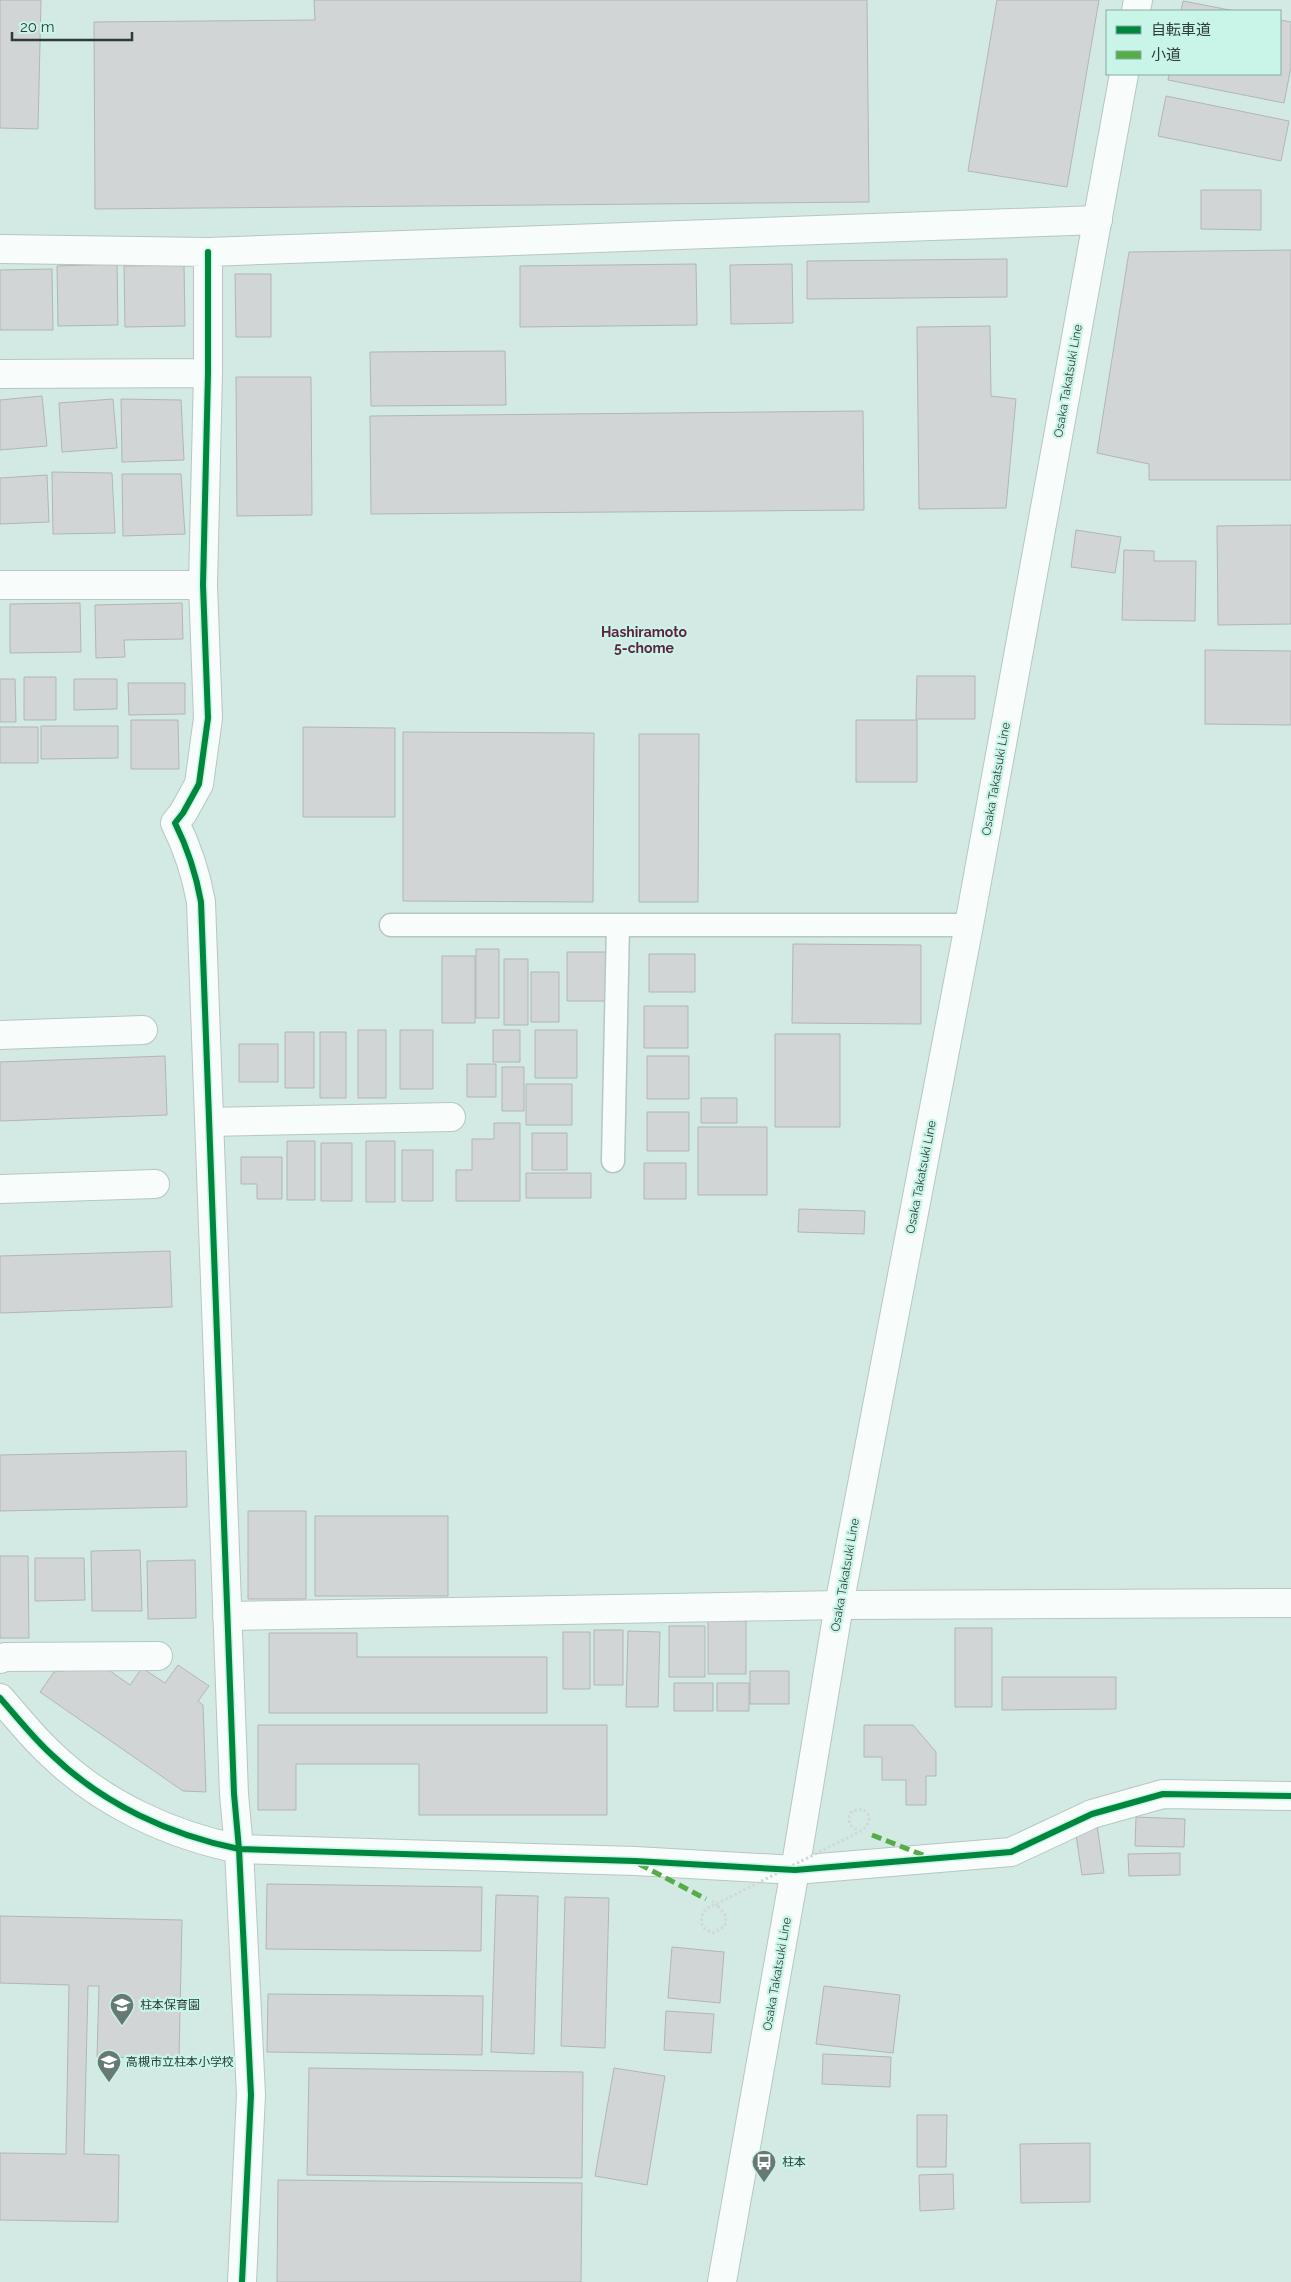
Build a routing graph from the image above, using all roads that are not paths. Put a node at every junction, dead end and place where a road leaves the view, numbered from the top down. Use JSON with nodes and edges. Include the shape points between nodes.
{"nodes":[{"id":1,"x":1124,"y":75,"type":"edge"},
{"id":2,"x":1098,"y":220,"type":"junction"},
{"id":3,"x":0,"y":249,"type":"edge"},
{"id":4,"x":208,"y":252,"type":"junction"},
{"id":5,"x":208,"y":373,"type":"junction"},
{"id":6,"x":0,"y":374,"type":"edge"},
{"id":7,"x":203,"y":584,"type":"junction"},
{"id":8,"x":0,"y":585,"type":"edge"},
{"id":9,"x":391,"y":925,"type":"dead end"},
{"id":10,"x":618,"y":925,"type":"junction"},
{"id":11,"x":969,"y":926,"type":"junction"},
{"id":12,"x":143,"y":1030,"type":"dead end"},
{"id":13,"x":0,"y":1035,"type":"edge"},
{"id":14,"x":451,"y":1117,"type":"dead end"},
{"id":15,"x":209,"y":1122,"type":"junction"},
{"id":16,"x":613,"y":1161,"type":"dead end"},
{"id":17,"x":155,"y":1184,"type":"dead end"},
{"id":18,"x":0,"y":1188,"type":"edge"},
{"id":19,"x":1291,"y":1603,"type":"edge"},
{"id":20,"x":839,"y":1604,"type":"junction"},
{"id":21,"x":227,"y":1616,"type":"junction"},
{"id":22,"x":158,"y":1656,"type":"dead end"},
{"id":23,"x":0,"y":1659,"type":"edge"},
{"id":24,"x":0,"y":1698,"type":"edge"},
{"id":25,"x":1291,"y":1796,"type":"edge"},
{"id":26,"x":239,"y":1848,"type":"junction"},
{"id":27,"x":796,"y":1870,"type":"junction"},
{"id":28,"x":242,"y":2282,"type":"edge"},
{"id":29,"x":722,"y":2282,"type":"edge"}],
"edges":[{"from":1,"to":2,"type":"street","name":"Osaka Takatsuki Line"},
{"from":2,"to":4,"type":"street"},
{"from":2,"to":11,"type":"street","name":"Osaka Takatsuki Line"},
{"from":3,"to":4,"type":"street"},
{"from":4,"to":5,"type":"street"},
{"from":5,"to":6,"type":"street"},
{"from":5,"to":7,"type":"street"},
{"from":7,"to":8,"type":"street"},
{"from":7,"to":15,"type":"street","via":[[208,718],[199,784],[175,823],[195,871],[201,902]]},
{"from":9,"to":10,"type":"lane"},
{"from":10,"to":11,"type":"lane"},
{"from":10,"to":16,"type":"lane"},
{"from":11,"to":20,"type":"street","name":"Osaka Takatsuki Line"},
{"from":12,"to":13,"type":"street"},
{"from":14,"to":15,"type":"street"},
{"from":15,"to":21,"type":"street"},
{"from":17,"to":18,"type":"street"},
{"from":19,"to":20,"type":"street"},
{"from":20,"to":21,"type":"street"},
{"from":20,"to":27,"type":"street","name":"Osaka Takatsuki Line"},
{"from":21,"to":26,"type":"street"},
{"from":22,"to":23,"type":"street"},
{"from":24,"to":26,"type":"street","via":[[52,1756],[113,1801],[150,1822]]},
{"from":25,"to":27,"type":"street","via":[[1163,1794],[1092,1814],[1010,1852]]},
{"from":26,"to":27,"type":"street","via":[[635,1861]]},
{"from":26,"to":28,"type":"street","via":[[251,2095]]},
{"from":27,"to":29,"type":"street","name":"Osaka Takatsuki Line"}]}
